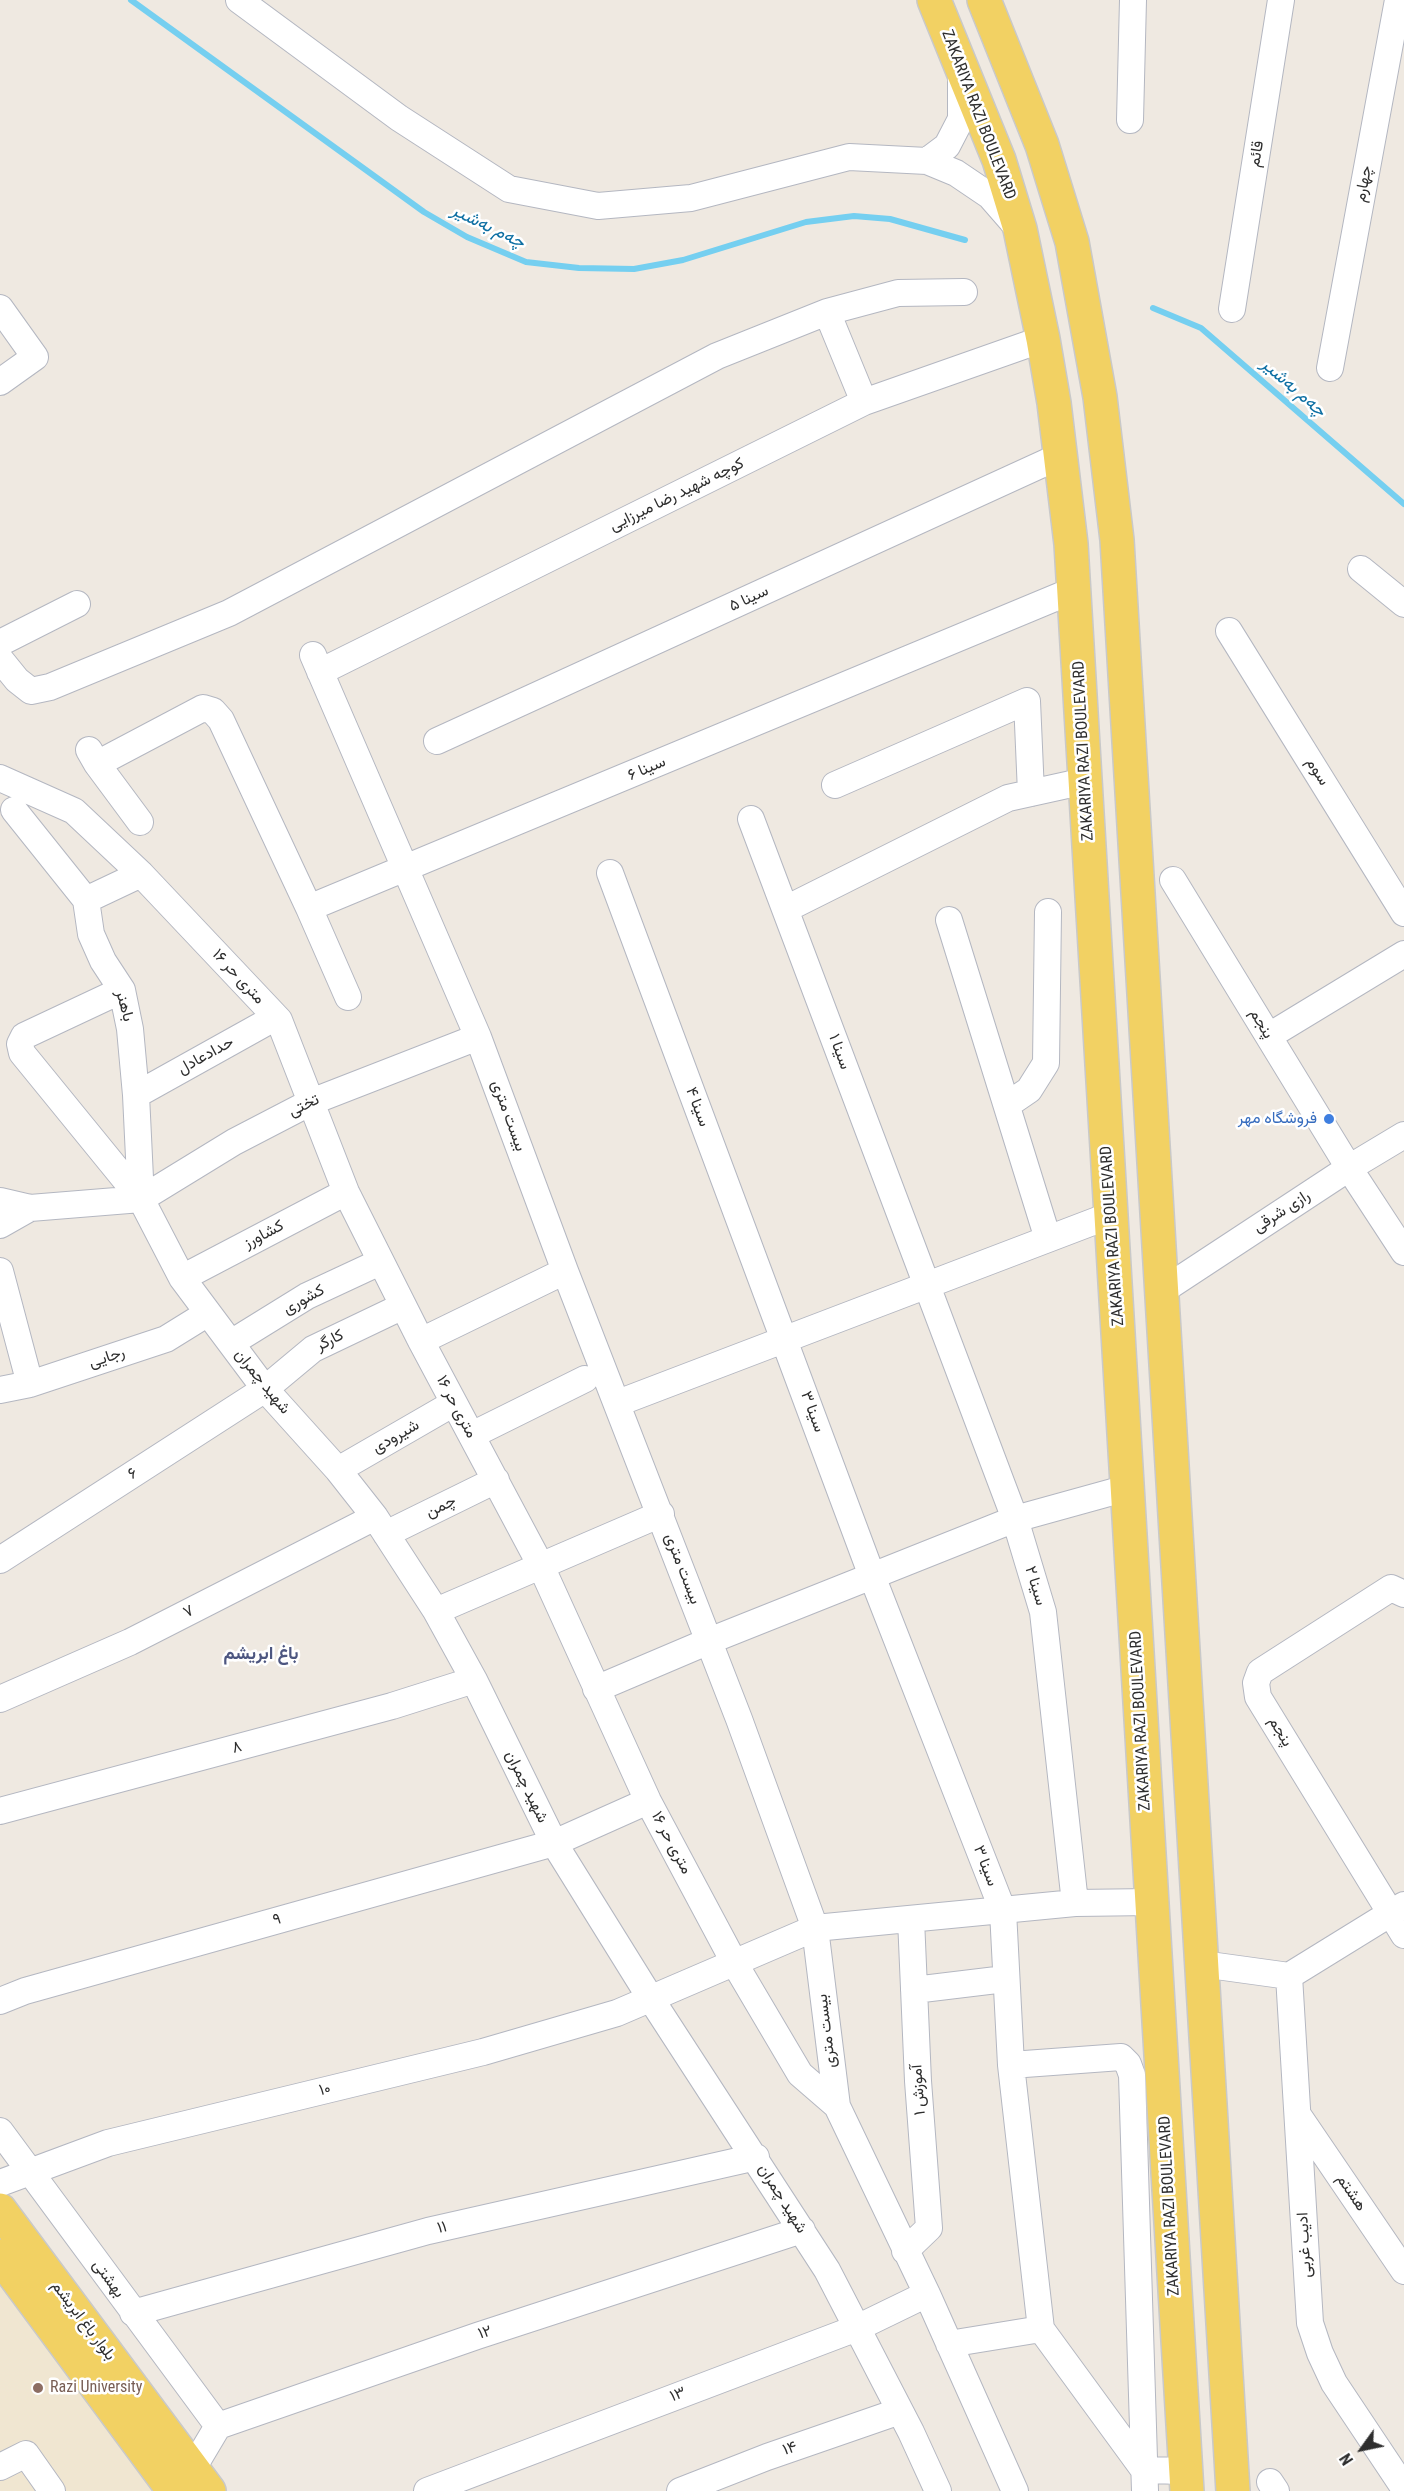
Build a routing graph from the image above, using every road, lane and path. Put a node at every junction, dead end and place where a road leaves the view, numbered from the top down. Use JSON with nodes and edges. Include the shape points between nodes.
{"nodes":[{"id":1,"x":239,"y":0,"type":"edge"},
{"id":2,"x":934,"y":0,"type":"edge"},
{"id":3,"x":984,"y":0,"type":"edge"},
{"id":4,"x":1133,"y":0,"type":"edge"},
{"id":5,"x":1281,"y":0,"type":"edge"},
{"id":6,"x":1398,"y":0,"type":"edge"},
{"id":7,"x":961,"y":66,"type":"junction"},
{"id":8,"x":1130,"y":120,"type":"dead end"},
{"id":9,"x":927,"y":161,"type":"junction"},
{"id":10,"x":1020,"y":229,"type":"junction"},
{"id":11,"x":964,"y":292,"type":"dead end"},
{"id":12,"x":0,"y":308,"type":"edge"},
{"id":13,"x":1233,"y":309,"type":"dead end"},
{"id":14,"x":827,"y":312,"type":"junction"},
{"id":15,"x":1043,"y":339,"type":"junction"},
{"id":16,"x":1330,"y":368,"type":"dead end"},
{"id":17,"x":0,"y":382,"type":"edge"},
{"id":18,"x":864,"y":402,"type":"junction"},
{"id":19,"x":1060,"y":456,"type":"junction"},
{"id":20,"x":1361,"y":569,"type":"dead end"},
{"id":21,"x":1074,"y":590,"type":"junction"},
{"id":22,"x":77,"y":604,"type":"dead end"},
{"id":23,"x":1404,"y":604,"type":"edge"},
{"id":24,"x":1229,"y":631,"type":"dead end"},
{"id":25,"x":0,"y":643,"type":"edge"},
{"id":26,"x":0,"y":659,"type":"edge"},
{"id":27,"x":316,"y":664,"type":"joint"},
{"id":28,"x":437,"y":741,"type":"dead end"},
{"id":29,"x":0,"y":778,"type":"edge"},
{"id":30,"x":1085,"y":781,"type":"junction"},
{"id":31,"x":835,"y":785,"type":"dead end"},
{"id":32,"x":1031,"y":793,"type":"junction"},
{"id":33,"x":51,"y":801,"type":"junction"},
{"id":34,"x":7,"y":811,"type":"edge"},
{"id":35,"x":751,"y":819,"type":"dead end"},
{"id":36,"x":140,"y":822,"type":"dead end"},
{"id":37,"x":405,"y":870,"type":"junction"},
{"id":38,"x":610,"y":873,"type":"dead end"},
{"id":39,"x":141,"y":874,"type":"junction"},
{"id":40,"x":1173,"y":880,"type":"dead end"},
{"id":41,"x":86,"y":900,"type":"junction"},
{"id":42,"x":309,"y":908,"type":"junction"},
{"id":43,"x":786,"y":909,"type":"junction"},
{"id":44,"x":1048,"y":912,"type":"dead end"},
{"id":45,"x":1404,"y":913,"type":"edge"},
{"id":46,"x":949,"y":920,"type":"dead end"},
{"id":47,"x":1404,"y":954,"type":"edge"},
{"id":48,"x":122,"y":990,"type":"junction"},
{"id":49,"x":348,"y":997,"type":"dead end"},
{"id":50,"x":276,"y":1017,"type":"junction"},
{"id":51,"x":1269,"y":1036,"type":"junction"},
{"id":52,"x":478,"y":1037,"type":"junction"},
{"id":53,"x":136,"y":1095,"type":"junction"},
{"id":54,"x":311,"y":1102,"type":"junction"},
{"id":55,"x":1007,"y":1105,"type":"junction"},
{"id":56,"x":1404,"y":1135,"type":"edge"},
{"id":57,"x":1349,"y":1168,"type":"junction"},
{"id":58,"x":346,"y":1192,"type":"junction"},
{"id":59,"x":141,"y":1199,"type":"junction"},
{"id":60,"x":0,"y":1201,"type":"edge"},
{"id":61,"x":30,"y":1208,"type":"junction"},
{"id":62,"x":1111,"y":1215,"type":"junction"},
{"id":63,"x":0,"y":1225,"type":"edge"},
{"id":64,"x":1048,"y":1239,"type":"junction"},
{"id":65,"x":1404,"y":1252,"type":"edge"},
{"id":66,"x":380,"y":1262,"type":"junction"},
{"id":67,"x":0,"y":1271,"type":"edge"},
{"id":68,"x":566,"y":1271,"type":"junction"},
{"id":69,"x":182,"y":1278,"type":"junction"},
{"id":70,"x":926,"y":1286,"type":"junction"},
{"id":71,"x":1162,"y":1291,"type":"junction"},
{"id":72,"x":1117,"y":1292,"type":"junction"},
{"id":73,"x":403,"y":1306,"type":"junction"},
{"id":74,"x":208,"y":1313,"type":"junction"},
{"id":75,"x":785,"y":1340,"type":"junction"},
{"id":76,"x":421,"y":1341,"type":"junction"},
{"id":77,"x":231,"y":1343,"type":"junction"},
{"id":78,"x":585,"y":1379,"type":"dead end"},
{"id":79,"x":30,"y":1383,"type":"junction"},
{"id":80,"x":265,"y":1389,"type":"junction"},
{"id":81,"x":0,"y":1390,"type":"edge"},
{"id":82,"x":454,"y":1403,"type":"junction"},
{"id":83,"x":618,"y":1403,"type":"junction"},
{"id":84,"x":472,"y":1435,"type":"junction"},
{"id":85,"x":338,"y":1470,"type":"junction"},
{"id":86,"x":496,"y":1480,"type":"junction"},
{"id":87,"x":1127,"y":1488,"type":"junction"},
{"id":88,"x":661,"y":1514,"type":"junction"},
{"id":89,"x":1015,"y":1519,"type":"junction"},
{"id":90,"x":380,"y":1525,"type":"junction"},
{"id":91,"x":0,"y":1560,"type":"edge"},
{"id":92,"x":542,"y":1566,"type":"junction"},
{"id":93,"x":872,"y":1576,"type":"junction"},
{"id":94,"x":1404,"y":1594,"type":"edge"},
{"id":95,"x":436,"y":1611,"type":"junction"},
{"id":96,"x":709,"y":1641,"type":"junction"},
{"id":97,"x":474,"y":1680,"type":"junction"},
{"id":98,"x":596,"y":1689,"type":"junction"},
{"id":99,"x":0,"y":1699,"type":"edge"},
{"id":100,"x":648,"y":1801,"type":"junction"},
{"id":101,"x":0,"y":1811,"type":"edge"},
{"id":102,"x":554,"y":1843,"type":"junction"},
{"id":103,"x":1152,"y":1902,"type":"junction"},
{"id":104,"x":1076,"y":1903,"type":"junction"},
{"id":105,"x":1397,"y":1909,"type":"edge"},
{"id":106,"x":1003,"y":1911,"type":"junction"},
{"id":107,"x":911,"y":1918,"type":"junction"},
{"id":108,"x":815,"y":1928,"type":"junction"},
{"id":109,"x":1404,"y":1935,"type":"edge"},
{"id":110,"x":735,"y":1964,"type":"junction"},
{"id":111,"x":1202,"y":1964,"type":"junction"},
{"id":112,"x":1289,"y":1976,"type":"junction"},
{"id":113,"x":1005,"y":1979,"type":"junction"},
{"id":114,"x":914,"y":1990,"type":"junction"},
{"id":115,"x":651,"y":1999,"type":"junction"},
{"id":116,"x":0,"y":2001,"type":"edge"},
{"id":117,"x":1011,"y":2066,"type":"junction"},
{"id":118,"x":837,"y":2106,"type":"junction"},
{"id":119,"x":1148,"y":2107,"type":"junction"},
{"id":120,"x":1298,"y":2115,"type":"junction"},
{"id":121,"x":0,"y":2131,"type":"edge"},
{"id":122,"x":756,"y":2157,"type":"junction"},
{"id":123,"x":31,"y":2172,"type":"junction"},
{"id":124,"x":0,"y":2183,"type":"edge"},
{"id":125,"x":0,"y":2210,"type":"edge"},
{"id":126,"x":802,"y":2230,"type":"junction"},
{"id":127,"x":905,"y":2251,"type":"junction"},
{"id":128,"x":0,"y":2256,"type":"edge"},
{"id":129,"x":1404,"y":2271,"type":"edge"},
{"id":130,"x":927,"y":2294,"type":"junction"},
{"id":131,"x":133,"y":2313,"type":"junction"},
{"id":132,"x":857,"y":2328,"type":"junction"},
{"id":133,"x":1041,"y":2329,"type":"junction"},
{"id":134,"x":949,"y":2344,"type":"junction"},
{"id":135,"x":900,"y":2411,"type":"junction"},
{"id":136,"x":218,"y":2426,"type":"junction"},
{"id":137,"x":0,"y":2467,"type":"edge"},
{"id":138,"x":1144,"y":2481,"type":"edge"},
{"id":139,"x":1186,"y":2481,"type":"edge"},
{"id":140,"x":197,"y":2486,"type":"edge"},
{"id":141,"x":1404,"y":2488,"type":"edge"},
{"id":142,"x":52,"y":2491,"type":"edge"},
{"id":143,"x":427,"y":2491,"type":"edge"},
{"id":144,"x":680,"y":2491,"type":"edge"},
{"id":145,"x":938,"y":2491,"type":"edge"},
{"id":146,"x":1015,"y":2491,"type":"edge"},
{"id":147,"x":1233,"y":2491,"type":"edge"}],
"edges":[{"from":1,"to":9,"type":"street","via":[[399,118],[509,189],[598,206],[691,198],[849,157]]},
{"from":2,"to":7,"type":"main road","name":"ZAKARIYA RAZI BOULEVARD"},
{"from":3,"to":71,"type":"main road","via":[[1042,145],[1072,242],[1100,397],[1117,540]]},
{"from":4,"to":8,"type":"street"},
{"from":5,"to":13,"type":"street","name":"قائم"},
{"from":6,"to":16,"type":"street","name":"چهارم"},
{"from":7,"to":9,"type":"street","via":[[961,119],[947,146]]},
{"from":7,"to":10,"type":"main road","name":"ZAKARIYA RAZI BOULEVARD","via":[[999,160]]},
{"from":9,"to":10,"type":"street","via":[[957,173],[990,196]]},
{"from":10,"to":15,"type":"main road","name":"ZAKARIYA RAZI BOULEVARD"},
{"from":11,"to":14,"type":"street","via":[[898,293]]},
{"from":12,"to":17,"type":"street","via":[[35,357]]},
{"from":14,"to":18,"type":"street"},
{"from":14,"to":26,"type":"street","via":[[717,357],[229,613],[50,687],[31,691],[16,680]]},
{"from":15,"to":18,"type":"street","name":"کوچه شهید رضا میرزایی"},
{"from":15,"to":19,"type":"main road","name":"ZAKARIYA RAZI BOULEVARD"},
{"from":18,"to":27,"type":"street","name":"کوچه شهید رضا میرزایی"},
{"from":19,"to":21,"type":"main road","name":"ZAKARIYA RAZI BOULEVARD"},
{"from":19,"to":28,"type":"street","name":"سینا ۵"},
{"from":20,"to":23,"type":"street"},
{"from":21,"to":30,"type":"main road","name":"ZAKARIYA RAZI BOULEVARD"},
{"from":21,"to":37,"type":"street","name":"سینا ۶"},
{"from":22,"to":25,"type":"street"},
{"from":24,"to":45,"type":"street","name":"سوم"},
{"from":27,"to":37,"type":"street","name":"بیست متری"},
{"from":29,"to":33,"type":"street","name":"۱۶ متری حر"},
{"from":30,"to":32,"type":"street"},
{"from":30,"to":62,"type":"main road","name":"ZAKARIYA RAZI BOULEVARD"},
{"from":31,"to":32,"type":"street","via":[[1027,701]]},
{"from":32,"to":43,"type":"street","via":[[1008,798]]},
{"from":33,"to":34,"type":"street"},
{"from":33,"to":39,"type":"street","name":"۱۶ متری حر","via":[[74,811]]},
{"from":34,"to":41,"type":"street"},
{"from":35,"to":43,"type":"street","name":"۱ سینا"},
{"from":36,"to":42,"type":"street","via":[[93,757],[203,708],[213,711],[221,720]]},
{"from":37,"to":42,"type":"street","name":"سینا ۶"},
{"from":37,"to":52,"type":"street","name":"بیست متری"},
{"from":38,"to":75,"type":"street","name":"سینا ۴"},
{"from":39,"to":41,"type":"street"},
{"from":39,"to":50,"type":"street","name":"۱۶ متری حر"},
{"from":40,"to":51,"type":"street","name":"پنجم"},
{"from":41,"to":48,"type":"street","name":"باهنر","via":[[91,934]]},
{"from":42,"to":49,"type":"street"},
{"from":43,"to":70,"type":"street","name":"۱ سینا"},
{"from":44,"to":55,"type":"street","via":[[1046,1063],[1029,1090]]},
{"from":46,"to":55,"type":"street"},
{"from":47,"to":51,"type":"street"},
{"from":48,"to":53,"type":"street","name":"باهنر"},
{"from":48,"to":59,"type":"street","via":[[24,1036],[20,1044],[21,1053]]},
{"from":50,"to":53,"type":"street","name":"حدادعادل"},
{"from":50,"to":54,"type":"street","name":"۱۶ متری حر"},
{"from":51,"to":57,"type":"street","name":"پنجم"},
{"from":52,"to":54,"type":"street","name":"تختی"},
{"from":52,"to":68,"type":"street","name":"بیست متری"},
{"from":53,"to":59,"type":"street","name":"باهنر"},
{"from":54,"to":58,"type":"street","name":"۱۶ متری حر"},
{"from":54,"to":59,"type":"street","name":"تختی","via":[[234,1142]]},
{"from":55,"to":64,"type":"street"},
{"from":56,"to":57,"type":"street","name":"رازی شرقی"},
{"from":57,"to":65,"type":"street","name":"پنجم"},
{"from":57,"to":71,"type":"street","name":"رازی شرقی"},
{"from":58,"to":66,"type":"street","name":"۱۶ متری حر"},
{"from":58,"to":69,"type":"street","name":"کشاورز"},
{"from":59,"to":61,"type":"street"},
{"from":59,"to":69,"type":"street","name":"شهید چمران"},
{"from":60,"to":61,"type":"street"},
{"from":61,"to":63,"type":"street"},
{"from":62,"to":64,"type":"street"},
{"from":62,"to":72,"type":"main road","name":"ZAKARIYA RAZI BOULEVARD"},
{"from":64,"to":70,"type":"street"},
{"from":66,"to":73,"type":"street","name":"۱۶ متری حر"},
{"from":66,"to":77,"type":"street","name":"کشوری","via":[[307,1296]]},
{"from":67,"to":79,"type":"street"},
{"from":68,"to":76,"type":"street"},
{"from":68,"to":83,"type":"street","name":"بیست متری"},
{"from":69,"to":74,"type":"street","name":"شهید چمران"},
{"from":70,"to":75,"type":"street"},
{"from":70,"to":89,"type":"street","name":"سینا ۲"},
{"from":71,"to":72,"type":"main road"},
{"from":71,"to":111,"type":"main road"},
{"from":72,"to":87,"type":"main road","name":"ZAKARIYA RAZI BOULEVARD"},
{"from":73,"to":76,"type":"street","name":"۱۶ متری حر"},
{"from":73,"to":80,"type":"street","name":"کارگر","via":[[313,1349]]},
{"from":74,"to":77,"type":"street","name":"شهید چمران"},
{"from":74,"to":79,"type":"street","name":"رجایی","via":[[166,1339]]},
{"from":75,"to":83,"type":"street"},
{"from":75,"to":93,"type":"street","name":"سینا ۳"},
{"from":76,"to":82,"type":"street","name":"۱۶ متری حر"},
{"from":77,"to":80,"type":"street","name":"شهید چمران"},
{"from":78,"to":84,"type":"street"},
{"from":79,"to":81,"type":"street","name":"رجایی"},
{"from":80,"to":85,"type":"street","name":"شهید چمران"},
{"from":80,"to":91,"type":"street","name":"۶"},
{"from":82,"to":84,"type":"street","name":"۱۶ متری حر"},
{"from":82,"to":85,"type":"street","name":"شیرودی"},
{"from":83,"to":88,"type":"street","name":"بیست متری"},
{"from":84,"to":86,"type":"street","name":"۱۶ متری حر"},
{"from":85,"to":90,"type":"street","name":"شهید چمران"},
{"from":86,"to":90,"type":"street","name":"چمن"},
{"from":86,"to":92,"type":"street","name":"۱۶ متری حر"},
{"from":87,"to":89,"type":"street"},
{"from":87,"to":103,"type":"main road","name":"ZAKARIYA RAZI BOULEVARD"},
{"from":88,"to":92,"type":"street"},
{"from":88,"to":96,"type":"street","name":"بیست متری"},
{"from":89,"to":93,"type":"street"},
{"from":89,"to":104,"type":"street","name":"سینا ۲","via":[[1043,1612]]},
{"from":90,"to":95,"type":"street","name":"شهید چمران"},
{"from":90,"to":99,"type":"street","name":"۷"},
{"from":92,"to":95,"type":"street"},
{"from":92,"to":98,"type":"street","name":"۱۶ متری حر"},
{"from":93,"to":96,"type":"street"},
{"from":93,"to":106,"type":"street","name":"سینا ۳"},
{"from":94,"to":105,"type":"street","name":"پنجم","via":[[1391,1588],[1260,1672],[1256,1683],[1258,1697]]},
{"from":95,"to":97,"type":"street","name":"شهید چمران"},
{"from":96,"to":98,"type":"street"},
{"from":96,"to":108,"type":"street","name":"بیست متری"},
{"from":97,"to":101,"type":"street","name":"۸","via":[[392,1706]]},
{"from":97,"to":102,"type":"street","name":"شهید چمران"},
{"from":98,"to":100,"type":"street","name":"۱۶ متری حر"},
{"from":100,"to":102,"type":"street","name":"۹"},
{"from":100,"to":110,"type":"street","name":"۱۶ متری حر"},
{"from":102,"to":115,"type":"street","name":"شهید چمران"},
{"from":102,"to":116,"type":"street","name":"۹"},
{"from":103,"to":104,"type":"street","name":"۱۰"},
{"from":103,"to":119,"type":"main road","name":"ZAKARIYA RAZI BOULEVARD"},
{"from":104,"to":106,"type":"street","name":"۱۰"},
{"from":105,"to":109,"type":"street","name":"پنجم"},
{"from":105,"to":112,"type":"street"},
{"from":106,"to":107,"type":"street","name":"۱۰"},
{"from":106,"to":113,"type":"street","name":"سینا ۳"},
{"from":107,"to":108,"type":"street","name":"۱۰"},
{"from":107,"to":114,"type":"street","name":"آموزش ۱"},
{"from":108,"to":110,"type":"street","name":"۱۰"},
{"from":108,"to":118,"type":"street","name":"بیست متری"},
{"from":110,"to":115,"type":"street","name":"۱۰"},
{"from":110,"to":118,"type":"street","name":"۱۶ متری حر","via":[[800,2074]]},
{"from":111,"to":112,"type":"street"},
{"from":111,"to":147,"type":"main road"},
{"from":112,"to":120,"type":"street","name":"ادیب غربی"},
{"from":113,"to":114,"type":"street"},
{"from":113,"to":117,"type":"street","name":"سینا ۳"},
{"from":114,"to":127,"type":"street","name":"آموزش ۱","via":[[929,2228]]},
{"from":115,"to":122,"type":"street","name":"شهید چمران"},
{"from":115,"to":123,"type":"street","name":"۱۰","via":[[617,2013],[483,2052],[108,2144]]},
{"from":117,"to":119,"type":"street","via":[[1121,2057]]},
{"from":117,"to":133,"type":"street","name":"سینا ۳"},
{"from":118,"to":127,"type":"street","name":"بیست متری"},
{"from":119,"to":138,"type":"street"},
{"from":119,"to":139,"type":"main road","name":"ZAKARIYA RAZI BOULEVARD"},
{"from":120,"to":129,"type":"street","name":"هشتم"},
{"from":120,"to":141,"type":"street","name":"ادیب غربی","via":[[1310,2323],[1334,2383]]},
{"from":121,"to":123,"type":"street","name":"بهشتی"},
{"from":122,"to":126,"type":"street","name":"شهید چمران"},
{"from":122,"to":131,"type":"street","name":"۱۱","via":[[428,2231]]},
{"from":123,"to":124,"type":"street","name":"۱۰"},
{"from":123,"to":131,"type":"street","name":"بهشتی"},
{"from":125,"to":140,"type":"main road","name":"بلوار باغ ابریشم"},
{"from":126,"to":132,"type":"street","name":"شهید چمران"},
{"from":126,"to":136,"type":"street","name":"۱۲"},
{"from":127,"to":130,"type":"street","name":"بیست متری"},
{"from":128,"to":140,"type":"main road","name":"بلوار باغ ابریشم"},
{"from":130,"to":132,"type":"street","name":"۱۳"},
{"from":130,"to":134,"type":"street","name":"بیست متری"},
{"from":131,"to":136,"type":"street","name":"بهشتی"},
{"from":132,"to":135,"type":"street","name":"شهید چمران"},
{"from":132,"to":143,"type":"street","name":"۱۳"},
{"from":133,"to":134,"type":"street"},
{"from":133,"to":138,"type":"street"},
{"from":134,"to":146,"type":"street","name":"بیست متری"},
{"from":135,"to":144,"type":"street","name":"۱۴"},
{"from":135,"to":145,"type":"street","name":"شهید چمران"},
{"from":136,"to":140,"type":"street"},
{"from":137,"to":142,"type":"street","via":[[26,2454]]},
{"from":138,"to":139,"type":"street"}]}
